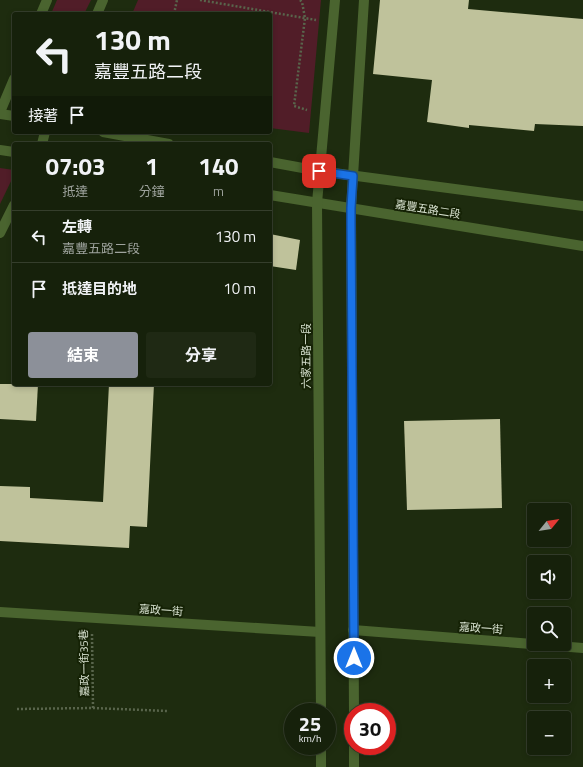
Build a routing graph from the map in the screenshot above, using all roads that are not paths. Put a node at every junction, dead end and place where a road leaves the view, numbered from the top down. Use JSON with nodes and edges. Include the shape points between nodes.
{"nodes":[{"id":1,"x":47,"y":0,"type":"edge"},
{"id":2,"x":103,"y":0,"type":"edge"},
{"id":3,"x":335,"y":0,"type":"edge"},
{"id":4,"x":364,"y":0,"type":"edge"},
{"id":5,"x":42,"y":12,"type":"edge"},
{"id":6,"x":98,"y":12,"type":"edge"},
{"id":7,"x":12,"y":84,"type":"edge"},
{"id":8,"x":0,"y":113,"type":"edge"},
{"id":9,"x":12,"y":116,"type":"edge"},
{"id":10,"x":114,"y":134,"type":"edge"},
{"id":11,"x":158,"y":142,"type":"edge"},
{"id":12,"x":0,"y":150,"type":"edge"},
{"id":13,"x":12,"y":152,"type":"edge"},
{"id":14,"x":272,"y":162,"type":"edge"},
{"id":15,"x":319,"y":171,"type":"junction"},
{"id":16,"x":353,"y":176,"type":"junction"},
{"id":17,"x":272,"y":195,"type":"edge"},
{"id":18,"x":317,"y":203,"type":"junction"},
{"id":19,"x":583,"y":206,"type":"edge"},
{"id":20,"x":351,"y":208,"type":"junction"},
{"id":21,"x":12,"y":209,"type":"edge"},
{"id":22,"x":0,"y":233,"type":"edge"},
{"id":23,"x":583,"y":246,"type":"edge"},
{"id":24,"x":0,"y":612,"type":"edge"},
{"id":25,"x":353,"y":630,"type":"junction"},
{"id":26,"x":320,"y":632,"type":"junction"},
{"id":27,"x":583,"y":648,"type":"edge"},
{"id":28,"x":320,"y":703,"type":"edge"},
{"id":29,"x":354,"y":703,"type":"edge"},
{"id":30,"x":321,"y":755,"type":"edge"},
{"id":31,"x":354,"y":755,"type":"edge"},
{"id":32,"x":321,"y":767,"type":"edge"},
{"id":33,"x":354,"y":767,"type":"edge"}],
"edges":[{"from":1,"to":5,"type":"street"},
{"from":2,"to":6,"type":"street"},
{"from":3,"to":15,"type":"street","name":"六家五路一段"},
{"from":4,"to":16,"type":"street"},
{"from":7,"to":8,"type":"street"},
{"from":8,"to":9,"type":"street"},
{"from":10,"to":11,"type":"street"},
{"from":12,"to":13,"type":"street"},
{"from":14,"to":15,"type":"street","name":"嘉豐五路二段"},
{"from":15,"to":16,"type":"street","name":"嘉豐五路二段"},
{"from":15,"to":18,"type":"street","name":"六家五路一段"},
{"from":16,"to":19,"type":"street","name":"嘉豐五路二段"},
{"from":16,"to":20,"type":"street"},
{"from":17,"to":18,"type":"street","name":"嘉豐五路二段"},
{"from":18,"to":20,"type":"street","name":"嘉豐五路二段"},
{"from":18,"to":26,"type":"street","name":"六家五路一段"},
{"from":20,"to":23,"type":"street","name":"嘉豐五路二段"},
{"from":20,"to":25,"type":"street"},
{"from":21,"to":22,"type":"street"},
{"from":24,"to":26,"type":"street","name":"嘉政一街"},
{"from":25,"to":27,"type":"street","name":"嘉政一街"},
{"from":25,"to":29,"type":"street"},
{"from":26,"to":28,"type":"street","name":"六家五路一段"},
{"from":30,"to":32,"type":"street"},
{"from":31,"to":33,"type":"street"}]}
